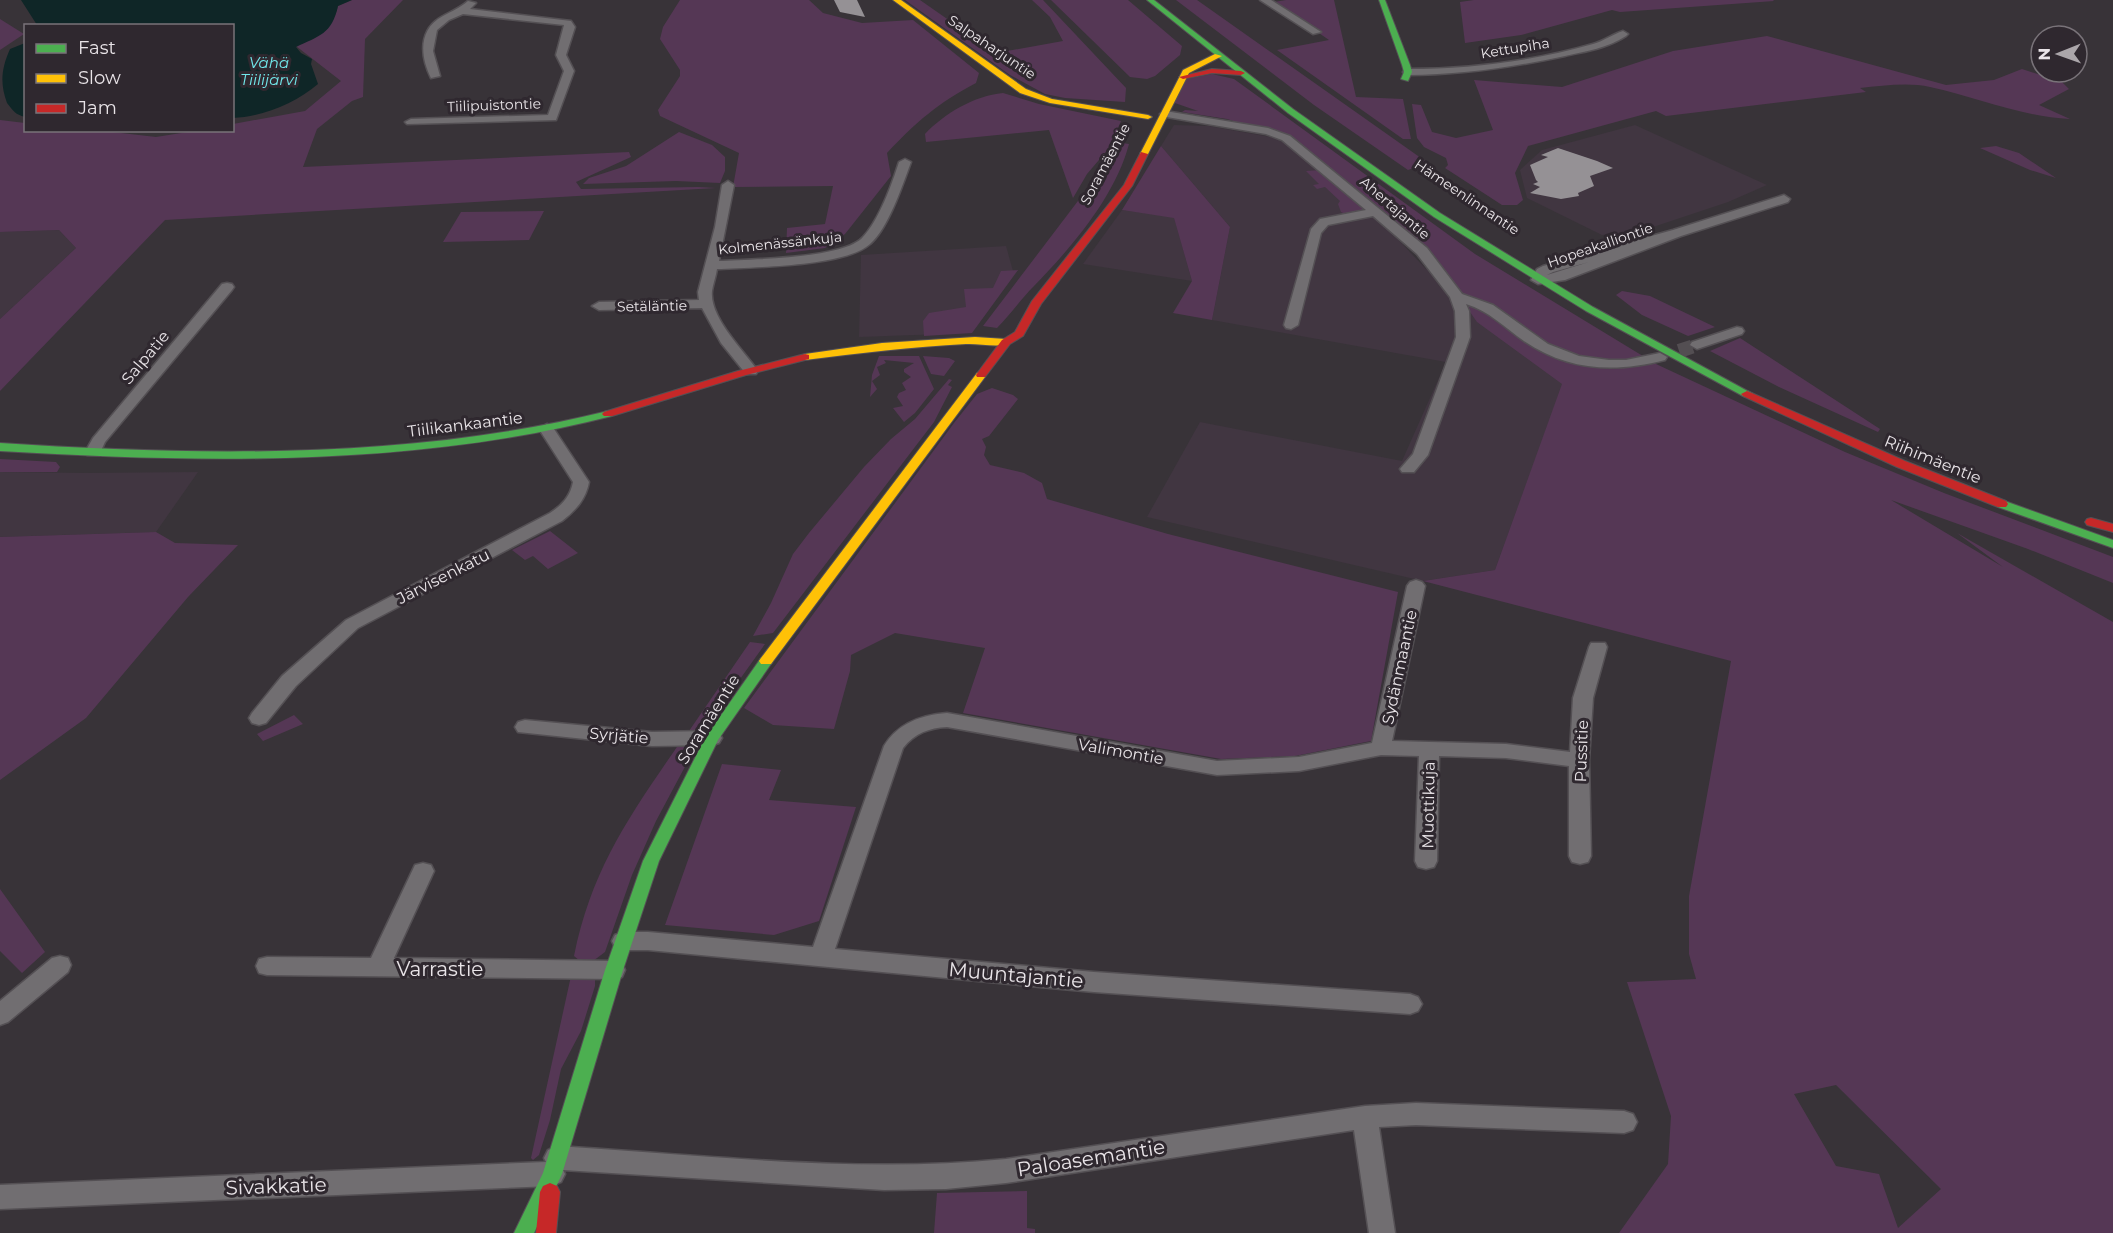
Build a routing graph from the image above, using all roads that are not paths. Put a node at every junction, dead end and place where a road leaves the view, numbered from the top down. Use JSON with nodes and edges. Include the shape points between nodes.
{"nodes":[{"id":1,"x":474,"y":0,"type":"edge"},
{"id":2,"x":896,"y":0,"type":"edge"},
{"id":3,"x":1150,"y":0,"type":"edge"},
{"id":4,"x":1168,"y":0,"type":"edge"},
{"id":5,"x":1265,"y":0,"type":"edge"},
{"id":6,"x":1382,"y":0,"type":"edge"},
{"id":7,"x":464,"y":11,"type":"junction"},
{"id":8,"x":1185,"y":30,"type":"junction"},
{"id":9,"x":1316,"y":32,"type":"dead end"},
{"id":10,"x":1623,"y":34,"type":"dead end"},
{"id":11,"x":1234,"y":53,"type":"junction"},
{"id":12,"x":1218,"y":56,"type":"junction"},
{"id":13,"x":1193,"y":57,"type":"junction"},
{"id":14,"x":1241,"y":74,"type":"junction"},
{"id":15,"x":1177,"y":75,"type":"junction"},
{"id":16,"x":435,"y":76,"type":"dead end"},
{"id":17,"x":1406,"y":76,"type":"joint"},
{"id":18,"x":1163,"y":87,"type":"dead end"},
{"id":19,"x":1104,"y":110,"type":"joint"},
{"id":20,"x":1156,"y":116,"type":"junction"},
{"id":21,"x":411,"y":122,"type":"dead end"},
{"id":22,"x":905,"y":162,"type":"dead end"},
{"id":23,"x":728,"y":184,"type":"dead end"},
{"id":24,"x":1785,"y":199,"type":"dead end"},
{"id":25,"x":1376,"y":212,"type":"junction"},
{"id":26,"x":1677,"y":233,"type":"junction"},
{"id":27,"x":712,"y":265,"type":"junction"},
{"id":28,"x":1548,"y":269,"type":"junction"},
{"id":29,"x":1560,"y":277,"type":"junction"},
{"id":30,"x":1538,"y":280,"type":"junction"},
{"id":31,"x":227,"y":287,"type":"dead end"},
{"id":32,"x":1457,"y":297,"type":"junction"},
{"id":33,"x":706,"y":304,"type":"junction"},
{"id":34,"x":599,"y":306,"type":"dead end"},
{"id":35,"x":1291,"y":325,"type":"dead end"},
{"id":36,"x":1737,"y":331,"type":"dead end"},
{"id":37,"x":1006,"y":342,"type":"junction"},
{"id":38,"x":922,"y":344,"type":"junction"},
{"id":39,"x":1697,"y":345,"type":"tunnel mouth"},
{"id":40,"x":997,"y":354,"type":"junction"},
{"id":41,"x":1660,"y":357,"type":"tunnel mouth"},
{"id":42,"x":751,"y":371,"type":"junction"},
{"id":43,"x":1768,"y":390,"type":"joint"},
{"id":44,"x":1746,"y":394,"type":"joint"},
{"id":45,"x":547,"y":429,"type":"junction"},
{"id":46,"x":0,"y":447,"type":"edge"},
{"id":47,"x":93,"y":452,"type":"junction"},
{"id":48,"x":1408,"y":469,"type":"dead end"},
{"id":49,"x":2113,"y":528,"type":"edge"},
{"id":50,"x":2113,"y":544,"type":"edge"},
{"id":51,"x":1416,"y":586,"type":"dead end"},
{"id":52,"x":1598,"y":647,"type":"dead end"},
{"id":53,"x":259,"y":718,"type":"dead end"},
{"id":54,"x":525,"y":727,"type":"dead end"},
{"id":55,"x":712,"y":738,"type":"junction"},
{"id":56,"x":1381,"y":748,"type":"junction"},
{"id":57,"x":1429,"y":749,"type":"junction"},
{"id":58,"x":1579,"y":760,"type":"junction"},
{"id":59,"x":1580,"y":856,"type":"dead end"},
{"id":60,"x":1426,"y":861,"type":"dead end"},
{"id":61,"x":423,"y":871,"type":"dead end"},
{"id":62,"x":623,"y":941,"type":"junction"},
{"id":63,"x":821,"y":957,"type":"junction"},
{"id":64,"x":60,"y":965,"type":"dead end"},
{"id":65,"x":267,"y":966,"type":"dead end"},
{"id":66,"x":378,"y":968,"type":"junction"},
{"id":67,"x":614,"y":970,"type":"junction"},
{"id":68,"x":1410,"y":1004,"type":"dead end"},
{"id":69,"x":0,"y":1015,"type":"edge"},
{"id":70,"x":1365,"y":1117,"type":"junction"},
{"id":71,"x":1624,"y":1122,"type":"dead end"},
{"id":72,"x":554,"y":1166,"type":"junction"},
{"id":73,"x":0,"y":1197,"type":"edge"},
{"id":74,"x":524,"y":1233,"type":"edge"},
{"id":75,"x":546,"y":1233,"type":"edge"},
{"id":76,"x":1382,"y":1233,"type":"edge"}],
"edges":[{"from":1,"to":7,"type":"street"},
{"from":2,"to":19,"type":"main road","name":"Salpaharjuntie","via":[[1023,91],[1050,101]]},
{"from":3,"to":8,"type":"main road","name":"Hämeenlinnantie"},
{"from":4,"to":11,"type":"main road","name":"Hämeenlinnantie"},
{"from":5,"to":9,"type":"street"},
{"from":6,"to":17,"type":"main road"},
{"from":7,"to":16,"type":"street","via":[[442,20],[428,36]]},
{"from":7,"to":21,"type":"street","name":"Tiilipuistontie","via":[[568,23],[561,55],[569,70],[552,117]]},
{"from":8,"to":12,"type":"main road","name":"Hämeenlinnantie"},
{"from":8,"to":13,"type":"main road","via":[[1194,43]]},
{"from":10,"to":17,"type":"street","name":"Kettupiha","via":[[1601,45],[1540,59]]},
{"from":11,"to":12,"type":"main road","name":"Soramäentie"},
{"from":11,"to":28,"type":"main road","name":"Hämeenlinnantie","via":[[1343,133]]},
{"from":12,"to":13,"type":"main road","name":"Soramäentie"},
{"from":12,"to":14,"type":"main road","name":"Hämeenlinnantie"},
{"from":12,"to":15,"type":"main road","name":"Soramäentie"},
{"from":13,"to":15,"type":"main road","name":"Soramäentie"},
{"from":14,"to":15,"type":"main road","via":[[1211,69]]},
{"from":14,"to":30,"type":"main road","name":"Hämeenlinnantie","via":[[1436,213]]},
{"from":15,"to":20,"type":"main road","name":"Soramäentie"},
{"from":18,"to":20,"type":"main road","name":"Soramäentie"},
{"from":19,"to":20,"type":"main road","name":"Soramäentie"},
{"from":20,"to":25,"type":"street","name":"Ahertajantie","via":[[1233,125],[1286,138]]},
{"from":20,"to":37,"type":"main road","name":"Soramäentie","via":[[1091,231],[1036,303],[1019,334]]},
{"from":22,"to":27,"type":"street","name":"Kolmenässänkuja","via":[[867,242],[856,249],[818,257]]},
{"from":23,"to":27,"type":"street"},
{"from":24,"to":26,"type":"street","name":"Hopeakalliontie"},
{"from":25,"to":32,"type":"street","name":"Ahertajantie","via":[[1422,251]]},
{"from":25,"to":35,"type":"street","via":[[1324,222],[1315,232]]},
{"from":26,"to":28,"type":"street","name":"Hopeakalliontie"},
{"from":26,"to":29,"type":"street","name":"Hopeakalliontie"},
{"from":27,"to":33,"type":"street"},
{"from":28,"to":29,"type":"main road","name":"Hämeenlinnantie"},
{"from":28,"to":30,"type":"street","name":"Hopeakalliontie"},
{"from":29,"to":30,"type":"street","name":"Hopeakalliontie"},
{"from":29,"to":43,"type":"main road","name":"Hämeenlinnantie"},
{"from":30,"to":44,"type":"main road","name":"Hämeenlinnantie"},
{"from":31,"to":47,"type":"street","name":"Salpatie","via":[[98,441]]},
{"from":32,"to":41,"type":"street","via":[[1487,305],[1544,347],[1578,361],[1613,366]]},
{"from":32,"to":48,"type":"street","name":"Ahertajantie","via":[[1463,337],[1420,455]]},
{"from":33,"to":34,"type":"street","name":"Setäläntie"},
{"from":33,"to":42,"type":"street","via":[[728,343]]},
{"from":36,"to":39,"type":"street"},
{"from":37,"to":38,"type":"main road","name":"Tiilikankaantie","via":[[972,339]]},
{"from":37,"to":40,"type":"main road","name":"Soramäentie"},
{"from":38,"to":40,"type":"main road","name":"Tiilikankaantie"},
{"from":38,"to":42,"type":"main road","name":"Tiilikankaantie","via":[[842,350]]},
{"from":40,"to":55,"type":"main road","name":"Soramäentie","via":[[796,618]]},
{"from":42,"to":45,"type":"main road","name":"Tiilikankaantie","via":[[632,408]]},
{"from":43,"to":49,"type":"main road","name":"Riihimäentie","via":[[1935,464]]},
{"from":44,"to":50,"type":"main road","name":"Riihimäentie","via":[[1921,473]]},
{"from":45,"to":47,"type":"main road","name":"Tiilikankaantie","via":[[474,441],[381,449],[241,454]]},
{"from":45,"to":53,"type":"street","name":"Järvisenkatu","via":[[581,482],[580,493],[572,505],[351,624],[289,681]]},
{"from":46,"to":47,"type":"main road","name":"Tiilikankaantie"},
{"from":51,"to":56,"type":"street","name":"Sydänmaantie"},
{"from":52,"to":58,"type":"street","name":"Pussitie","via":[[1583,698]]},
{"from":54,"to":55,"type":"street","name":"Syrjätie","via":[[652,739]]},
{"from":55,"to":62,"type":"main road","name":"Soramäentie","via":[[651,861]]},
{"from":56,"to":57,"type":"street","name":"Valimontie"},
{"from":56,"to":63,"type":"street","name":"Valimontie","via":[[1299,764],[1217,768],[947,720],[918,725],[905,732],[894,746]]},
{"from":57,"to":58,"type":"street","name":"Valimontie","via":[[1506,751]]},
{"from":57,"to":60,"type":"street","name":"Muottikuja"},
{"from":58,"to":59,"type":"street","name":"Pussitie"},
{"from":61,"to":66,"type":"street"},
{"from":62,"to":63,"type":"street","name":"Muuntajantie"},
{"from":62,"to":67,"type":"main road","name":"Soramäentie"},
{"from":63,"to":68,"type":"street","name":"Muuntajantie","via":[[1094,982]]},
{"from":64,"to":69,"type":"street"},
{"from":65,"to":66,"type":"street","name":"Varrastie"},
{"from":66,"to":67,"type":"street","name":"Varrastie"},
{"from":67,"to":72,"type":"main road","name":"Soramäentie"},
{"from":70,"to":71,"type":"street","name":"Paloasemantie","via":[[1416,1114]]},
{"from":70,"to":72,"type":"street","name":"Paloasemantie","via":[[946,1177]]},
{"from":70,"to":76,"type":"street"},
{"from":72,"to":73,"type":"street","name":"Sivakkatie"},
{"from":72,"to":74,"type":"main road","name":"Soramäentie"},
{"from":72,"to":75,"type":"main road","name":"Soramäentie"}]}
